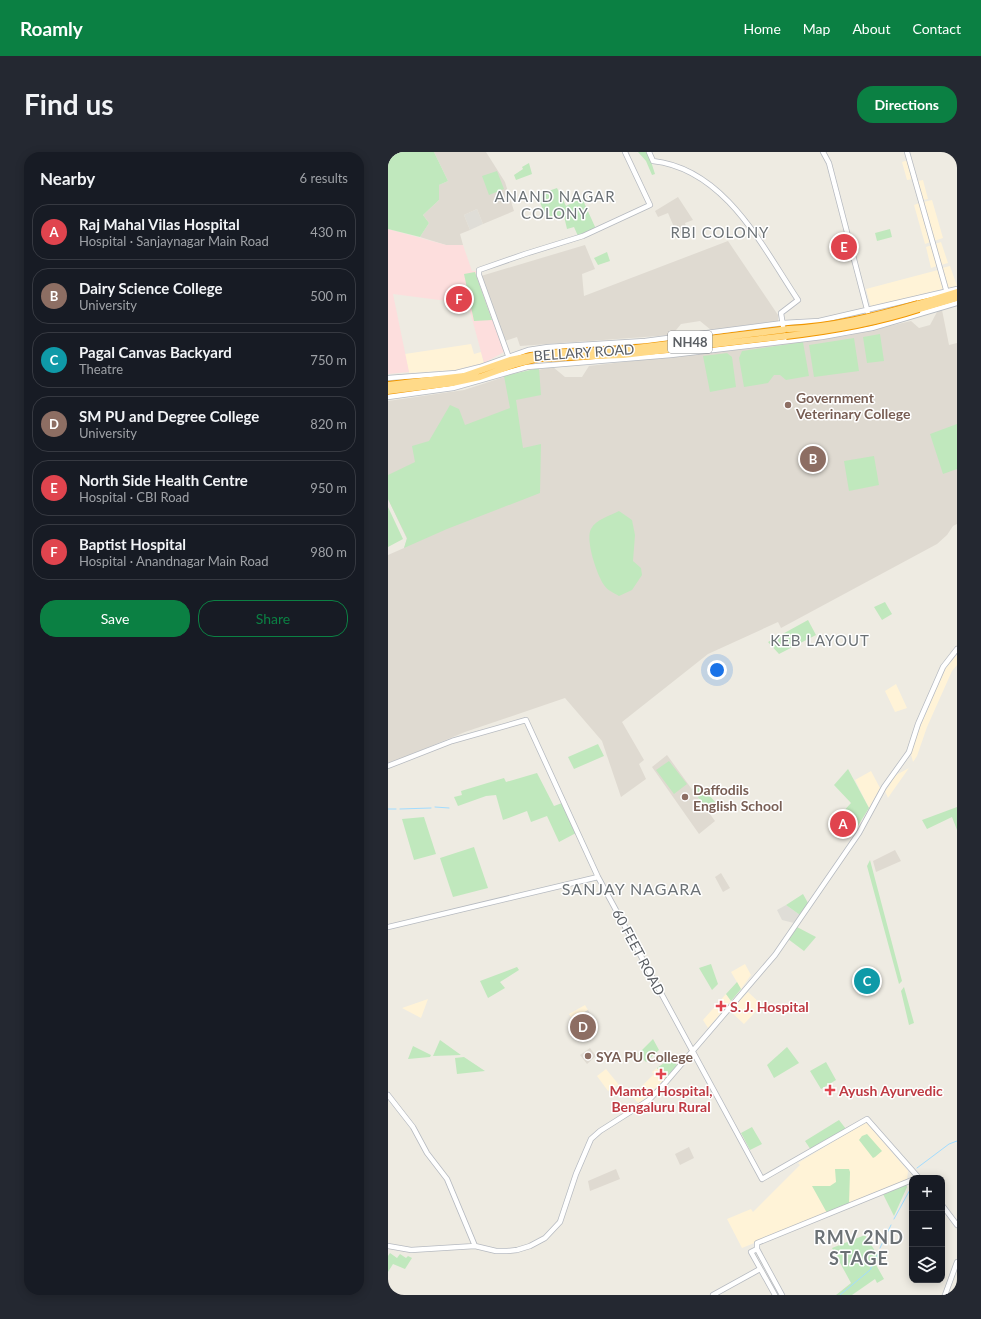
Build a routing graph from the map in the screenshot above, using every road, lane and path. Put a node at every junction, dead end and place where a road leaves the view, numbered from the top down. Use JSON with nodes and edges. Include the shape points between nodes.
{"nodes":[{"id":1,"x":625,"y":152,"type":"edge"},
{"id":2,"x":649,"y":152,"type":"edge"},
{"id":3,"x":823,"y":152,"type":"edge"},
{"id":4,"x":907,"y":152,"type":"edge"},
{"id":5,"x":957,"y":289,"type":"edge"},
{"id":6,"x":957,"y":292,"type":"edge"},
{"id":7,"x":947,"y":298,"type":"junction"},
{"id":8,"x":957,"y":298,"type":"edge"},
{"id":9,"x":957,"y":303,"type":"edge"},
{"id":10,"x":868,"y":310,"type":"junction"},
{"id":11,"x":872,"y":328,"type":"junction"},
{"id":12,"x":785,"y":330,"type":"junction"},
{"id":13,"x":748,"y":342,"type":"junction"},
{"id":14,"x":596,"y":354,"type":"junction"},
{"id":15,"x":546,"y":356,"type":"junction"},
{"id":16,"x":509,"y":358,"type":"junction"},
{"id":17,"x":388,"y":378,"type":"edge"},
{"id":18,"x":388,"y":385,"type":"edge"},
{"id":19,"x":388,"y":391,"type":"edge"},
{"id":20,"x":388,"y":397,"type":"edge"},
{"id":21,"x":957,"y":649,"type":"edge"},
{"id":22,"x":388,"y":766,"type":"edge"},
{"id":23,"x":598,"y":877,"type":"junction"},
{"id":24,"x":388,"y":927,"type":"edge"},
{"id":25,"x":692,"y":1052,"type":"junction"},
{"id":26,"x":388,"y":1095,"type":"edge"},
{"id":27,"x":915,"y":1175,"type":"edge"},
{"id":28,"x":909,"y":1181,"type":"edge"},
{"id":29,"x":945,"y":1209,"type":"edge"},
{"id":30,"x":957,"y":1225,"type":"edge"},
{"id":31,"x":388,"y":1246,"type":"edge"},
{"id":32,"x":475,"y":1246,"type":"junction"},
{"id":33,"x":756,"y":1249,"type":"junction"},
{"id":34,"x":957,"y":1262,"type":"edge"},
{"id":35,"x":760,"y":1268,"type":"junction"},
{"id":36,"x":957,"y":1270,"type":"edge"},
{"id":37,"x":713,"y":1295,"type":"edge"},
{"id":38,"x":775,"y":1295,"type":"edge"},
{"id":39,"x":782,"y":1295,"type":"edge"},
{"id":40,"x":945,"y":1295,"type":"edge"},
{"id":41,"x":948,"y":1295,"type":"edge"}],
"edges":[{"from":1,"to":16,"type":"street","via":[[650,205],[583,236],[480,270],[479,274]]},
{"from":2,"to":12,"type":"street","via":[[653,161],[680,168],[702,178],[739,214],[798,300],[781,313]]},
{"from":3,"to":10,"type":"street","via":[[829,163]]},
{"from":4,"to":7,"type":"street"},
{"from":5,"to":7,"type":"street"},
{"from":6,"to":7,"type":"highway","number":"NH48"},
{"from":7,"to":8,"type":"highway","number":"NH48"},
{"from":7,"to":9,"type":"street"},
{"from":7,"to":10,"type":"street"},
{"from":7,"to":11,"type":"street"},
{"from":7,"to":12,"type":"highway","number":"NH48","bridge":true,"via":[[918,307]]},
{"from":10,"to":11,"type":"street"},
{"from":10,"to":12,"type":"street"},
{"from":11,"to":13,"type":"street","via":[[822,337]]},
{"from":12,"to":13,"type":"highway","number":"NH48"},
{"from":12,"to":14,"type":"highway","name":"BELLARY ROAD","number":"NH48"},
{"from":12,"to":16,"type":"street","via":[[548,347],[528,350]]},
{"from":13,"to":14,"type":"highway","name":"BELLARY ROAD","number":"NH48","via":[[674,350]]},
{"from":13,"to":20,"type":"street","via":[[671,355],[527,367],[452,388]]},
{"from":14,"to":15,"type":"highway","name":"BELLARY ROAD","number":"NH48"},
{"from":15,"to":16,"type":"highway","name":"BELLARY ROAD","number":"NH48"},
{"from":15,"to":19,"type":"highway","name":"BELLARY ROAD","number":"NH48","via":[[467,380]]},
{"from":16,"to":17,"type":"street","via":[[456,373]]},
{"from":16,"to":18,"type":"highway","name":"BELLARY ROAD","number":"NH48","via":[[464,376]]},
{"from":21,"to":25,"type":"street","via":[[943,666],[908,752],[884,787],[858,833],[775,955]]},
{"from":22,"to":23,"type":"street","name":"60 FEET ROAD","via":[[452,741],[526,720]]},
{"from":23,"to":24,"type":"street"},
{"from":23,"to":25,"type":"street","name":"60 FEET ROAD"},
{"from":25,"to":27,"type":"street","name":"60 FEET ROAD","via":[[762,1179],[867,1118]]},
{"from":25,"to":32,"type":"street","via":[[649,1100],[591,1139],[563,1214],[554,1230],[545,1238],[517,1250],[496,1251]]},
{"from":26,"to":32,"type":"street","via":[[413,1127],[427,1153],[446,1179]]},
{"from":28,"to":33,"type":"street","via":[[757,1243]]},
{"from":29,"to":30,"type":"street"},
{"from":31,"to":32,"type":"street","via":[[414,1250]]},
{"from":33,"to":35,"type":"street","via":[[751,1252]]},
{"from":33,"to":39,"type":"street"},
{"from":34,"to":40,"type":"street"},
{"from":35,"to":37,"type":"street"},
{"from":35,"to":38,"type":"street"},
{"from":36,"to":41,"type":"street"}]}
